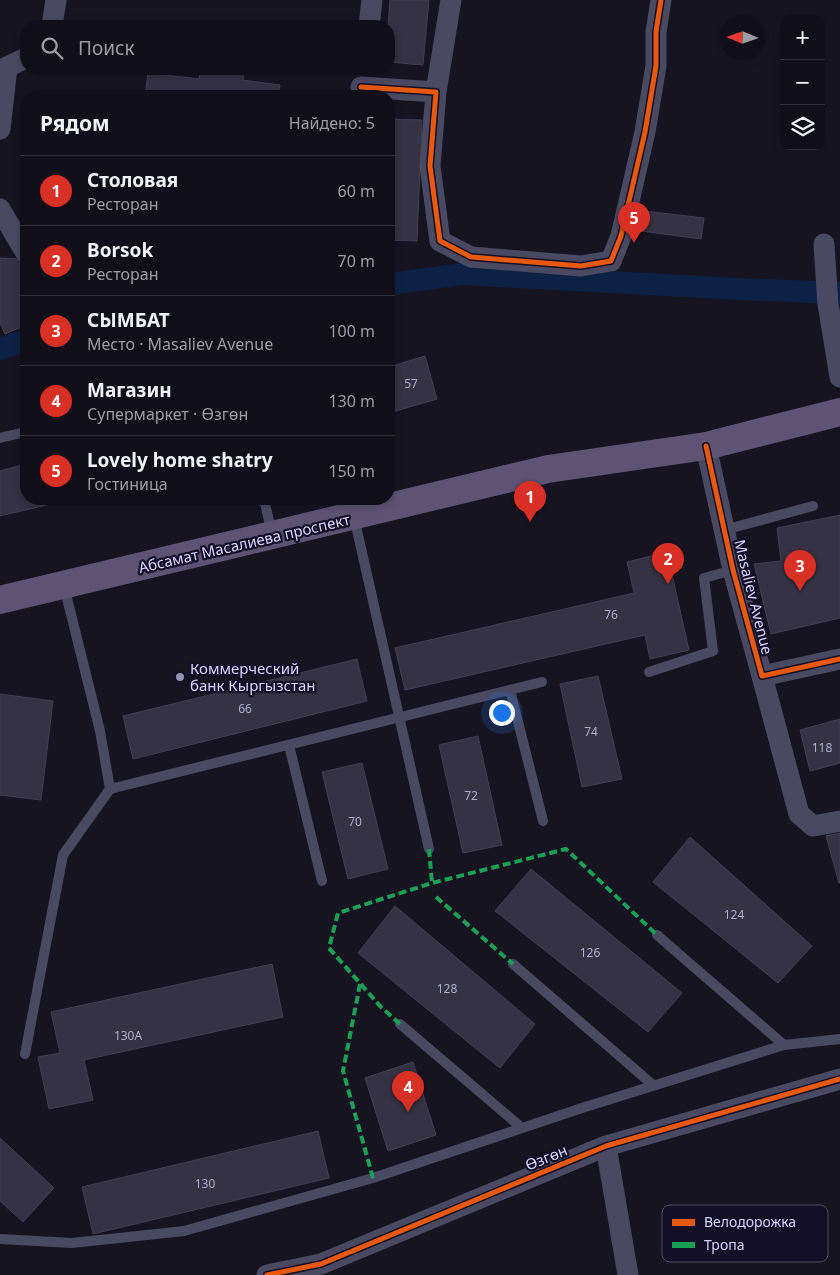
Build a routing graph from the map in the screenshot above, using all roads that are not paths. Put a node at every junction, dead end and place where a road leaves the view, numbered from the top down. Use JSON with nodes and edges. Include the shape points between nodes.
{"nodes":[{"id":1,"x":56,"y":0,"type":"edge"},
{"id":2,"x":372,"y":0,"type":"edge"},
{"id":3,"x":450,"y":0,"type":"edge"},
{"id":4,"x":661,"y":0,"type":"edge"},
{"id":5,"x":53,"y":20,"type":"edge"},
{"id":6,"x":370,"y":20,"type":"edge"},
{"id":7,"x":20,"y":61,"type":"edge"},
{"id":8,"x":362,"y":84,"type":"edge"},
{"id":9,"x":436,"y":92,"type":"junction"},
{"id":10,"x":0,"y":129,"type":"edge"},
{"id":11,"x":0,"y":209,"type":"edge"},
{"id":12,"x":20,"y":243,"type":"edge"},
{"id":13,"x":824,"y":244,"type":"dead end"},
{"id":14,"x":840,"y":377,"type":"edge"},
{"id":15,"x":840,"y":412,"type":"edge"},
{"id":16,"x":20,"y":433,"type":"edge"},
{"id":17,"x":0,"y":438,"type":"edge"},
{"id":18,"x":706,"y":446,"type":"junction"},
{"id":19,"x":265,"y":505,"type":"edge"},
{"id":20,"x":813,"y":506,"type":"dead end"},
{"id":21,"x":354,"y":517,"type":"junction"},
{"id":22,"x":724,"y":530,"type":"junction"},
{"id":23,"x":272,"y":535,"type":"junction"},
{"id":24,"x":733,"y":570,"type":"junction"},
{"id":25,"x":64,"y":585,"type":"junction"},
{"id":26,"x":0,"y":600,"type":"edge"},
{"id":27,"x":840,"y":658,"type":"edge"},
{"id":28,"x":649,"y":672,"type":"dead end"},
{"id":29,"x":762,"y":676,"type":"junction"},
{"id":30,"x":542,"y":682,"type":"dead end"},
{"id":31,"x":510,"y":690,"type":"junction"},
{"id":32,"x":399,"y":718,"type":"junction"},
{"id":33,"x":289,"y":745,"type":"junction"},
{"id":34,"x":110,"y":789,"type":"junction"},
{"id":35,"x":543,"y":821,"type":"dead end"},
{"id":36,"x":840,"y":821,"type":"edge"},
{"id":37,"x":429,"y":849,"type":"dead end"},
{"id":38,"x":322,"y":881,"type":"dead end"},
{"id":39,"x":657,"y":935,"type":"dead end"},
{"id":40,"x":513,"y":964,"type":"dead end"},
{"id":41,"x":400,"y":1024,"type":"dead end"},
{"id":42,"x":840,"y":1039,"type":"edge"},
{"id":43,"x":784,"y":1045,"type":"junction"},
{"id":44,"x":25,"y":1054,"type":"dead end"},
{"id":45,"x":840,"y":1079,"type":"edge"},
{"id":46,"x":654,"y":1085,"type":"junction"},
{"id":47,"x":522,"y":1128,"type":"junction"},
{"id":48,"x":606,"y":1146,"type":"junction"},
{"id":49,"x":0,"y":1239,"type":"edge"},
{"id":50,"x":321,"y":1269,"type":"edge"},
{"id":51,"x":267,"y":1275,"type":"edge"},
{"id":52,"x":628,"y":1275,"type":"edge"}],
"edges":[{"from":1,"to":5,"type":"street"},
{"from":2,"to":6,"type":"street"},
{"from":3,"to":9,"type":"street"},
{"from":4,"to":9,"type":"street","via":[[656,32],[656,66],[645,132],[621,236],[611,261],[580,266],[471,257],[440,242],[430,166]]},
{"from":7,"to":10,"type":"street","via":[[7,67]]},
{"from":8,"to":9,"type":"street"},
{"from":11,"to":12,"type":"street"},
{"from":13,"to":14,"type":"street","via":[[827,294]]},
{"from":15,"to":18,"type":"main road","name":"Абсамат Масалиева проспект"},
{"from":16,"to":17,"type":"lane"},
{"from":18,"to":21,"type":"main road","name":"Абсамат Масалиева проспект","via":[[548,469]]},
{"from":18,"to":22,"type":"street","name":"Masaliev Avenue"},
{"from":19,"to":23,"type":"lane"},
{"from":20,"to":22,"type":"lane"},
{"from":21,"to":23,"type":"main road","name":"Абсамат Масалиева проспект"},
{"from":21,"to":32,"type":"lane"},
{"from":22,"to":24,"type":"street","name":"Masaliev Avenue"},
{"from":23,"to":25,"type":"main road","name":"Абсамат Масалиева проспект"},
{"from":24,"to":28,"type":"lane","via":[[704,578],[713,651]]},
{"from":24,"to":29,"type":"street","name":"Masaliev Avenue"},
{"from":25,"to":26,"type":"main road","name":"Абсамат Масалиева проспект"},
{"from":25,"to":34,"type":"lane","via":[[100,731]]},
{"from":27,"to":29,"type":"street","name":"Masaliev Avenue"},
{"from":29,"to":36,"type":"street","via":[[800,814],[813,826]]},
{"from":30,"to":31,"type":"lane"},
{"from":31,"to":32,"type":"lane"},
{"from":31,"to":35,"type":"lane"},
{"from":32,"to":33,"type":"lane"},
{"from":32,"to":37,"type":"lane"},
{"from":33,"to":34,"type":"lane"},
{"from":33,"to":38,"type":"lane"},
{"from":34,"to":44,"type":"lane","via":[[63,855]]},
{"from":39,"to":43,"type":"lane"},
{"from":40,"to":46,"type":"lane"},
{"from":41,"to":47,"type":"lane"},
{"from":42,"to":43,"type":"lane"},
{"from":43,"to":46,"type":"lane"},
{"from":45,"to":48,"type":"street","name":"Өзгөн"},
{"from":46,"to":47,"type":"lane"},
{"from":47,"to":49,"type":"lane","via":[[373,1178],[184,1231],[72,1243]]},
{"from":48,"to":50,"type":"street","name":"Өзгөн"},
{"from":48,"to":52,"type":"street"},
{"from":50,"to":51,"type":"street","name":"Өзгөн"}]}
